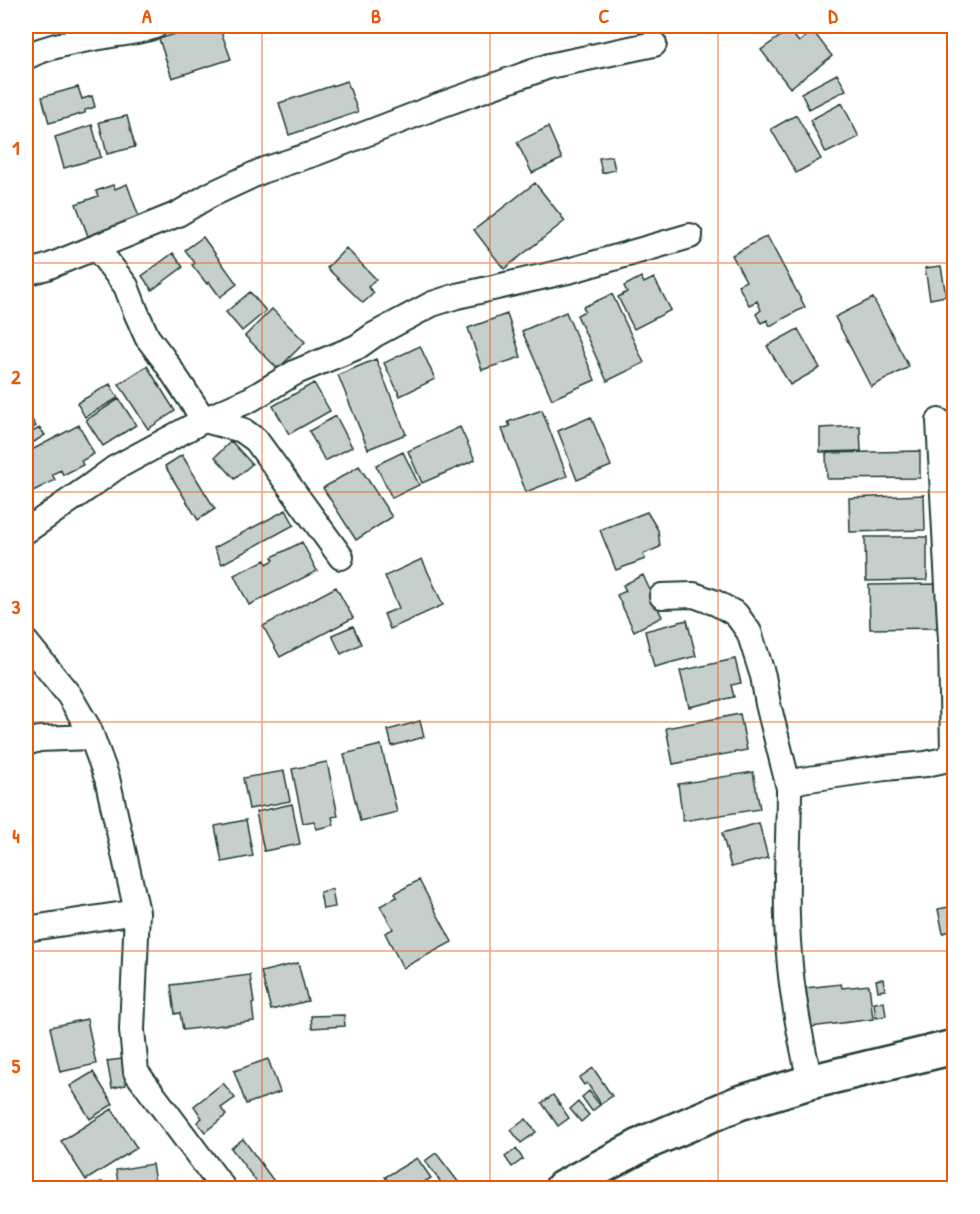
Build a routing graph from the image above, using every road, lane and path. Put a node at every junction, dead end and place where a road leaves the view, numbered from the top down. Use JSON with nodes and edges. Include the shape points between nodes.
{"nodes":[{"id":1,"x":155,"y":26,"type":"edge"},
{"id":2,"x":654,"y":44,"type":"dead end"},
{"id":3,"x":26,"y":57,"type":"edge"},
{"id":4,"x":690,"y":236,"type":"dead end"},
{"id":5,"x":96,"y":247,"type":"junction"},
{"id":6,"x":26,"y":273,"type":"edge"},
{"id":7,"x":204,"y":420,"type":"junction"},
{"id":8,"x":939,"y":421,"type":"dead end"},
{"id":9,"x":26,"y":531,"type":"edge"},
{"id":10,"x":341,"y":557,"type":"dead end"},
{"id":11,"x":662,"y":597,"type":"dead end"},
{"id":12,"x":26,"y":642,"type":"edge"},
{"id":13,"x":92,"y":737,"type":"junction"},
{"id":14,"x":26,"y":743,"type":"edge"},
{"id":15,"x":789,"y":788,"type":"junction"},
{"id":16,"x":136,"y":912,"type":"junction"},
{"id":17,"x":26,"y":929,"type":"edge"},
{"id":18,"x":954,"y":1047,"type":"edge"},
{"id":19,"x":810,"y":1082,"type":"junction"},
{"id":20,"x":223,"y":1188,"type":"edge"},
{"id":21,"x":562,"y":1188,"type":"edge"}],
"edges":[{"from":1,"to":3,"type":"street","via":[[73,42]]},
{"from":2,"to":5,"type":"street","via":[[549,66],[449,102],[264,170],[178,214]]},
{"from":4,"to":7,"type":"street","via":[[432,304],[357,347],[296,372],[251,399]]},
{"from":5,"to":6,"type":"street"},
{"from":5,"to":7,"type":"street","via":[[126,286],[147,337]]},
{"from":7,"to":9,"type":"street","via":[[115,468]]},
{"from":7,"to":10,"type":"street","via":[[242,429],[256,440]]},
{"from":8,"to":15,"type":"street","via":[[953,752],[944,760],[926,764],[802,780]]},
{"from":11,"to":15,"type":"street","via":[[694,595],[716,603],[736,615],[749,632],[764,676]]},
{"from":12,"to":13,"type":"street","via":[[69,694]]},
{"from":13,"to":14,"type":"street"},
{"from":13,"to":16,"type":"street","via":[[107,778]]},
{"from":15,"to":19,"type":"street","via":[[789,955]]},
{"from":16,"to":17,"type":"street"},
{"from":16,"to":20,"type":"street","via":[[132,1030],[136,1072]]},
{"from":18,"to":19,"type":"main road"},
{"from":19,"to":21,"type":"main road","via":[[739,1103],[647,1142]]}]}
